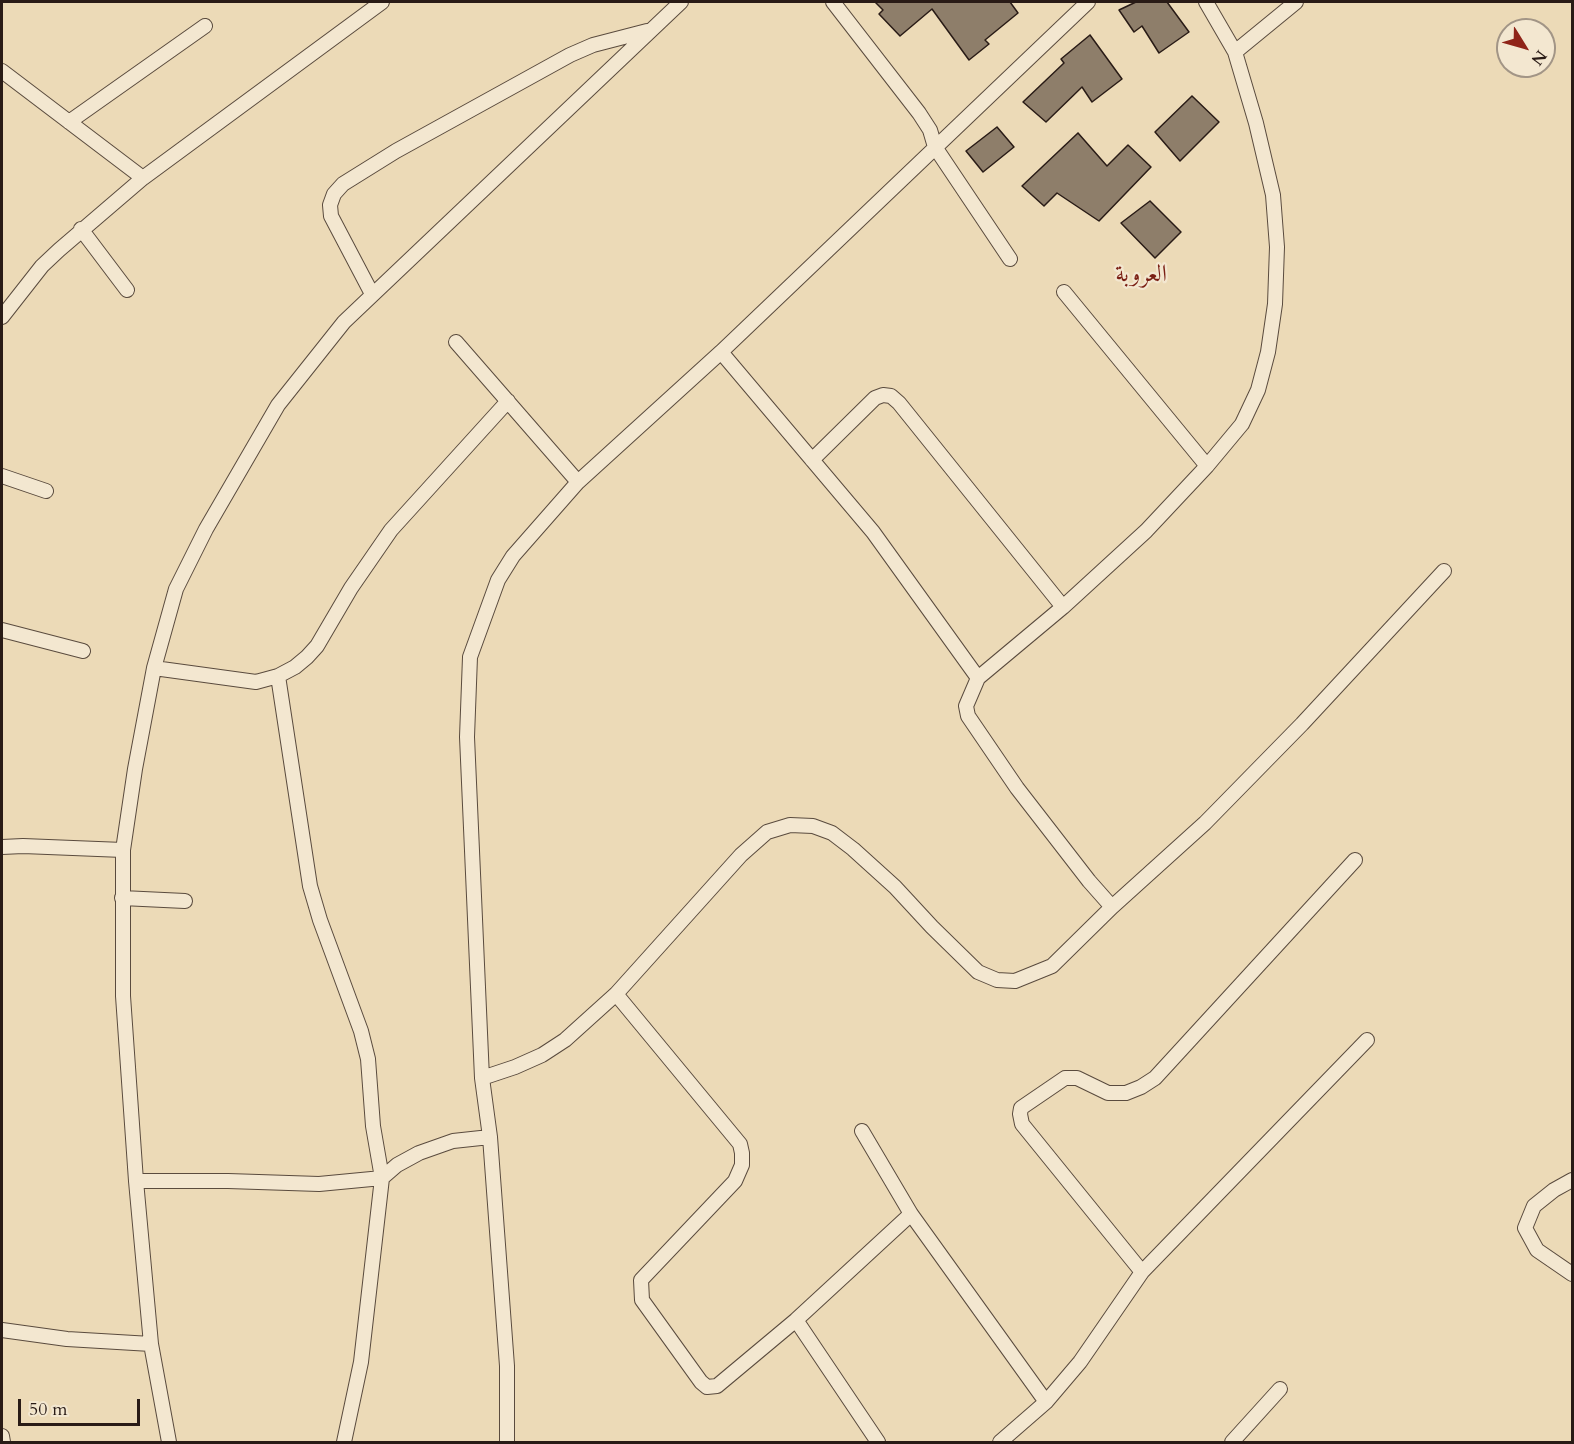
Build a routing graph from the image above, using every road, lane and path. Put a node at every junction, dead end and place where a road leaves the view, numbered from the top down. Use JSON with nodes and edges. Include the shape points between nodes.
{"nodes":[{"id":1,"x":681,"y":2,"type":"edge"},
{"id":2,"x":833,"y":2,"type":"edge"},
{"id":3,"x":1088,"y":2,"type":"edge"},
{"id":4,"x":1206,"y":2,"type":"edge"},
{"id":5,"x":1296,"y":2,"type":"edge"},
{"id":6,"x":375,"y":4,"type":"edge"},
{"id":7,"x":205,"y":26,"type":"dead end"},
{"id":8,"x":649,"y":30,"type":"junction"},
{"id":9,"x":1235,"y":52,"type":"junction"},
{"id":10,"x":2,"y":70,"type":"edge"},
{"id":11,"x":69,"y":122,"type":"junction"},
{"id":12,"x":935,"y":147,"type":"junction"},
{"id":13,"x":143,"y":178,"type":"junction"},
{"id":14,"x":81,"y":229,"type":"junction"},
{"id":15,"x":1010,"y":259,"type":"dead end"},
{"id":16,"x":127,"y":290,"type":"dead end"},
{"id":17,"x":1064,"y":292,"type":"dead end"},
{"id":18,"x":372,"y":294,"type":"junction"},
{"id":19,"x":2,"y":317,"type":"edge"},
{"id":20,"x":456,"y":342,"type":"dead end"},
{"id":21,"x":721,"y":352,"type":"junction"},
{"id":22,"x":508,"y":401,"type":"junction"},
{"id":23,"x":812,"y":460,"type":"junction"},
{"id":24,"x":1207,"y":466,"type":"junction"},
{"id":25,"x":2,"y":476,"type":"edge"},
{"id":26,"x":578,"y":482,"type":"junction"},
{"id":27,"x":46,"y":491,"type":"dead end"},
{"id":28,"x":1444,"y":571,"type":"dead end"},
{"id":29,"x":1063,"y":607,"type":"junction"},
{"id":30,"x":2,"y":630,"type":"edge"},
{"id":31,"x":83,"y":651,"type":"dead end"},
{"id":32,"x":154,"y":668,"type":"junction"},
{"id":33,"x":278,"y":676,"type":"junction"},
{"id":34,"x":978,"y":678,"type":"junction"},
{"id":35,"x":2,"y":847,"type":"edge"},
{"id":36,"x":123,"y":850,"type":"junction"},
{"id":37,"x":1355,"y":860,"type":"dead end"},
{"id":38,"x":122,"y":898,"type":"junction"},
{"id":39,"x":185,"y":901,"type":"dead end"},
{"id":40,"x":1112,"y":907,"type":"junction"},
{"id":41,"x":616,"y":994,"type":"junction"},
{"id":42,"x":1367,"y":1040,"type":"dead end"},
{"id":43,"x":482,"y":1077,"type":"junction"},
{"id":44,"x":862,"y":1131,"type":"dead end"},
{"id":45,"x":490,"y":1137,"type":"junction"},
{"id":46,"x":382,"y":1178,"type":"junction"},
{"id":47,"x":1572,"y":1180,"type":"edge"},
{"id":48,"x":136,"y":1181,"type":"junction"},
{"id":49,"x":911,"y":1214,"type":"junction"},
{"id":50,"x":1142,"y":1272,"type":"junction"},
{"id":51,"x":1572,"y":1274,"type":"edge"},
{"id":52,"x":796,"y":1320,"type":"junction"},
{"id":53,"x":2,"y":1330,"type":"edge"},
{"id":54,"x":151,"y":1344,"type":"junction"},
{"id":55,"x":1280,"y":1389,"type":"dead end"},
{"id":56,"x":1046,"y":1402,"type":"junction"},
{"id":57,"x":2,"y":1436,"type":"edge"},
{"id":58,"x":3,"y":1443,"type":"edge"},
{"id":59,"x":170,"y":1443,"type":"edge"},
{"id":60,"x":344,"y":1443,"type":"edge"},
{"id":61,"x":507,"y":1443,"type":"edge"},
{"id":62,"x":878,"y":1443,"type":"edge"},
{"id":63,"x":1000,"y":1443,"type":"edge"},
{"id":64,"x":1232,"y":1443,"type":"edge"}],
"edges":[{"from":1,"to":8,"type":"street"},
{"from":2,"to":12,"type":"street","via":[[919,113]]},
{"from":3,"to":12,"type":"street"},
{"from":4,"to":9,"type":"street"},
{"from":5,"to":9,"type":"street"},
{"from":6,"to":13,"type":"street"},
{"from":7,"to":11,"type":"street"},
{"from":8,"to":18,"type":"street"},
{"from":8,"to":18,"type":"street","via":[[570,55],[343,184],[334,194],[331,216]]},
{"from":9,"to":24,"type":"street","via":[[1273,195],[1277,247],[1275,304],[1258,390],[1242,424]]},
{"from":10,"to":11,"type":"street"},
{"from":11,"to":13,"type":"street"},
{"from":12,"to":15,"type":"street"},
{"from":12,"to":21,"type":"street"},
{"from":13,"to":14,"type":"street"},
{"from":14,"to":16,"type":"street"},
{"from":14,"to":19,"type":"street","via":[[42,266]]},
{"from":17,"to":24,"type":"street"},
{"from":18,"to":32,"type":"street","via":[[308,366],[245,459],[176,589]]},
{"from":20,"to":22,"type":"street"},
{"from":21,"to":23,"type":"street"},
{"from":21,"to":26,"type":"street"},
{"from":22,"to":26,"type":"street"},
{"from":22,"to":33,"type":"street","via":[[391,530],[317,646]]},
{"from":23,"to":29,"type":"street","via":[[875,398],[891,396]]},
{"from":23,"to":34,"type":"street","via":[[873,532]]},
{"from":24,"to":29,"type":"street","via":[[1146,531]]},
{"from":25,"to":27,"type":"street"},
{"from":26,"to":43,"type":"street","via":[[513,556],[498,580],[470,657],[467,737]]},
{"from":28,"to":40,"type":"street","via":[[1205,823]]},
{"from":29,"to":34,"type":"street"},
{"from":30,"to":31,"type":"street"},
{"from":32,"to":33,"type":"street","via":[[248,682]]},
{"from":32,"to":36,"type":"street"},
{"from":33,"to":46,"type":"street","via":[[310,886],[368,1059]]},
{"from":34,"to":40,"type":"street","via":[[966,706],[968,716],[1017,788]]},
{"from":35,"to":36,"type":"street"},
{"from":36,"to":38,"type":"street"},
{"from":37,"to":50,"type":"street","via":[[1155,1078],[1126,1093],[1108,1093],[1077,1078],[1065,1078],[1021,1108],[1022,1124]]},
{"from":38,"to":39,"type":"street"},
{"from":38,"to":48,"type":"street","via":[[123,996]]},
{"from":40,"to":41,"type":"street","via":[[1052,966],[1015,981],[997,980],[978,972],[896,887],[832,833],[813,826],[790,825],[766,832],[741,855]]},
{"from":41,"to":43,"type":"street","via":[[565,1040],[542,1055]]},
{"from":41,"to":52,"type":"street","via":[[740,1144],[742,1153],[742,1165],[735,1180],[641,1280],[642,1300],[701,1382],[711,1388]]},
{"from":42,"to":50,"type":"street"},
{"from":43,"to":45,"type":"street"},
{"from":44,"to":49,"type":"street"},
{"from":45,"to":46,"type":"street","via":[[453,1141],[419,1153]]},
{"from":45,"to":61,"type":"street","via":[[507,1365]]},
{"from":46,"to":48,"type":"street","via":[[319,1184]]},
{"from":46,"to":60,"type":"street","via":[[361,1362]]},
{"from":47,"to":51,"type":"street","via":[[1534,1206],[1525,1228],[1537,1250]]},
{"from":48,"to":54,"type":"street"},
{"from":49,"to":52,"type":"street"},
{"from":49,"to":56,"type":"street"},
{"from":50,"to":56,"type":"street","via":[[1080,1362]]},
{"from":52,"to":62,"type":"street"},
{"from":53,"to":54,"type":"street"},
{"from":54,"to":59,"type":"street"},
{"from":55,"to":64,"type":"street"},
{"from":56,"to":63,"type":"street"},
{"from":57,"to":58,"type":"street"}]}
